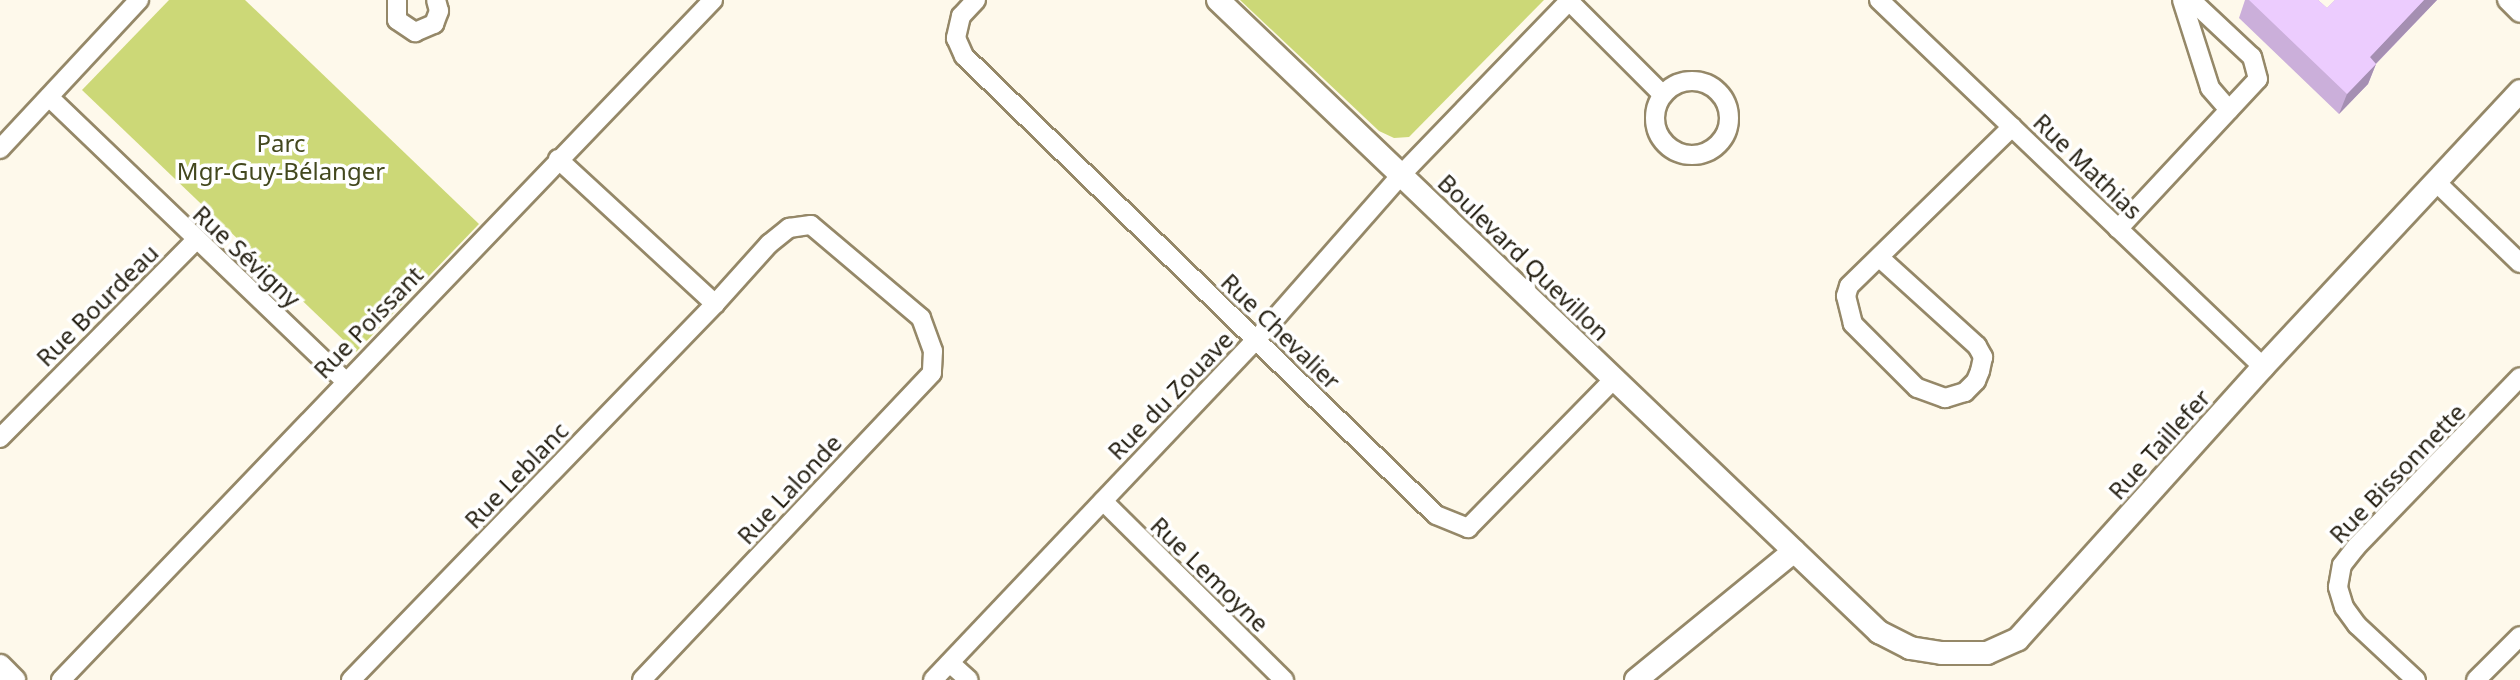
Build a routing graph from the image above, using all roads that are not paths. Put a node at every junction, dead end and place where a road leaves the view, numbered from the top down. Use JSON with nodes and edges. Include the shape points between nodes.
{"nodes":[{"id":1,"x":139,"y":0,"type":"edge"},
{"id":2,"x":397,"y":0,"type":"edge"},
{"id":3,"x":436,"y":0,"type":"edge"},
{"id":4,"x":713,"y":0,"type":"edge"},
{"id":5,"x":976,"y":0,"type":"edge"},
{"id":6,"x":1218,"y":0,"type":"edge"},
{"id":7,"x":1879,"y":0,"type":"edge"},
{"id":8,"x":2182,"y":0,"type":"edge"},
{"id":9,"x":2191,"y":0,"type":"edge"},
{"id":10,"x":2507,"y":0,"type":"edge"},
{"id":11,"x":1570,"y":1,"type":"edge"},
{"id":12,"x":2520,"y":13,"type":"edge"},
{"id":13,"x":2520,"y":91,"type":"edge"},
{"id":14,"x":1662,"y":94,"type":"junction"},
{"id":15,"x":49,"y":97,"type":"junction"},
{"id":16,"x":2229,"y":110,"type":"junction"},
{"id":17,"x":2012,"y":127,"type":"junction"},
{"id":18,"x":0,"y":149,"type":"edge"},
{"id":19,"x":558,"y":159,"type":"junction"},
{"id":20,"x":1401,"y":175,"type":"junction"},
{"id":21,"x":2435,"y":181,"type":"junction"},
{"id":22,"x":2118,"y":229,"type":"junction"},
{"id":23,"x":195,"y":241,"type":"junction"},
{"id":24,"x":1880,"y":258,"type":"junction"},
{"id":25,"x":2520,"y":263,"type":"edge"},
{"id":26,"x":715,"y":304,"type":"junction"},
{"id":27,"x":921,"y":318,"type":"joint"},
{"id":28,"x":1256,"y":340,"type":"junction"},
{"id":29,"x":2263,"y":367,"type":"junction"},
{"id":30,"x":2520,"y":377,"type":"edge"},
{"id":31,"x":1614,"y":379,"type":"junction"},
{"id":32,"x":345,"y":381,"type":"junction"},
{"id":33,"x":0,"y":438,"type":"edge"},
{"id":34,"x":1103,"y":501,"type":"junction"},
{"id":35,"x":1794,"y":551,"type":"junction"},
{"id":36,"x":2520,"y":636,"type":"edge"},
{"id":37,"x":950,"y":663,"type":"junction"},
{"id":38,"x":0,"y":666,"type":"edge"},
{"id":39,"x":14,"y":680,"type":"edge"},
{"id":40,"x":61,"y":680,"type":"edge"},
{"id":41,"x":351,"y":680,"type":"edge"},
{"id":42,"x":642,"y":680,"type":"edge"},
{"id":43,"x":933,"y":680,"type":"edge"},
{"id":44,"x":969,"y":680,"type":"edge"},
{"id":45,"x":1284,"y":680,"type":"edge"},
{"id":46,"x":1636,"y":680,"type":"edge"},
{"id":47,"x":2416,"y":680,"type":"edge"},
{"id":48,"x":2476,"y":680,"type":"edge"}],
"edges":[{"from":1,"to":15,"type":"street"},
{"from":2,"to":3,"type":"street","via":[[397,20],[415,32],[434,24]]},
{"from":4,"to":19,"type":"street","name":"Rue Poissant"},
{"from":5,"to":28,"type":"street","name":"Rue Chevalier","via":[[961,16],[956,38],[964,56]]},
{"from":6,"to":20,"type":"street","name":"Boulevard Quevillon"},
{"from":7,"to":17,"type":"street","name":"Rue Mathias"},
{"from":8,"to":16,"type":"street","via":[[2210,88]]},
{"from":9,"to":16,"type":"street","via":[[2252,57],[2258,71],[2251,90]]},
{"from":10,"to":12,"type":"street"},
{"from":11,"to":14,"type":"street"},
{"from":11,"to":20,"type":"street","name":"Rue du Zouave"},
{"from":13,"to":21,"type":"street","name":"Rue Taillefer"},
{"from":14,"to":14,"type":"street","via":[[1654,119],[1674,151],[1699,154],[1721,142],[1730,120],[1716,88],[1682,81]]},
{"from":15,"to":18,"type":"street"},
{"from":15,"to":23,"type":"street","name":"Rue Sévigny"},
{"from":16,"to":22,"type":"street"},
{"from":17,"to":22,"type":"street","name":"Rue Mathias"},
{"from":17,"to":24,"type":"street"},
{"from":19,"to":26,"type":"street"},
{"from":19,"to":32,"type":"street","name":"Rue Poissant"},
{"from":20,"to":28,"type":"street","name":"Rue du Zouave"},
{"from":20,"to":31,"type":"street","name":"Boulevard Quevillon"},
{"from":21,"to":25,"type":"street"},
{"from":21,"to":29,"type":"street","name":"Rue Taillefer"},
{"from":22,"to":29,"type":"street","name":"Rue Mathias"},
{"from":23,"to":32,"type":"street","name":"Rue Sévigny"},
{"from":23,"to":33,"type":"street","name":"Rue Bourdeau"},
{"from":24,"to":24,"type":"street","via":[[1849,286],[1846,308],[1853,324],[1917,388],[1945,398],[1965,392],[1980,371],[1983,357],[1977,346]]},
{"from":26,"to":27,"type":"street","name":"Rue Leblanc","via":[[769,244],[789,228],[811,225]]},
{"from":26,"to":41,"type":"street","name":"Rue Leblanc"},
{"from":27,"to":42,"type":"street","name":"Rue Lalonde","via":[[933,351],[932,373]]},
{"from":28,"to":31,"type":"street","name":"Rue Chevalier","via":[[1436,515],[1468,528]]},
{"from":28,"to":34,"type":"street","name":"Rue du Zouave"},
{"from":29,"to":35,"type":"street","name":"Rue Taillefer","via":[[2006,647],[1972,653],[1910,648],[1879,632]]},
{"from":30,"to":47,"type":"street","name":"Rue Bissonnette","via":[[2342,565],[2338,587],[2344,607]]},
{"from":31,"to":35,"type":"street","name":"Boulevard Quevillon"},
{"from":32,"to":40,"type":"street","name":"Rue Poissant"},
{"from":34,"to":37,"type":"street","name":"Rue du Zouave"},
{"from":34,"to":45,"type":"street","name":"Rue Lemoyne"},
{"from":35,"to":46,"type":"street"},
{"from":36,"to":48,"type":"street"},
{"from":37,"to":43,"type":"street","name":"Rue du Zouave"},
{"from":37,"to":44,"type":"street"},
{"from":38,"to":39,"type":"street"}]}
